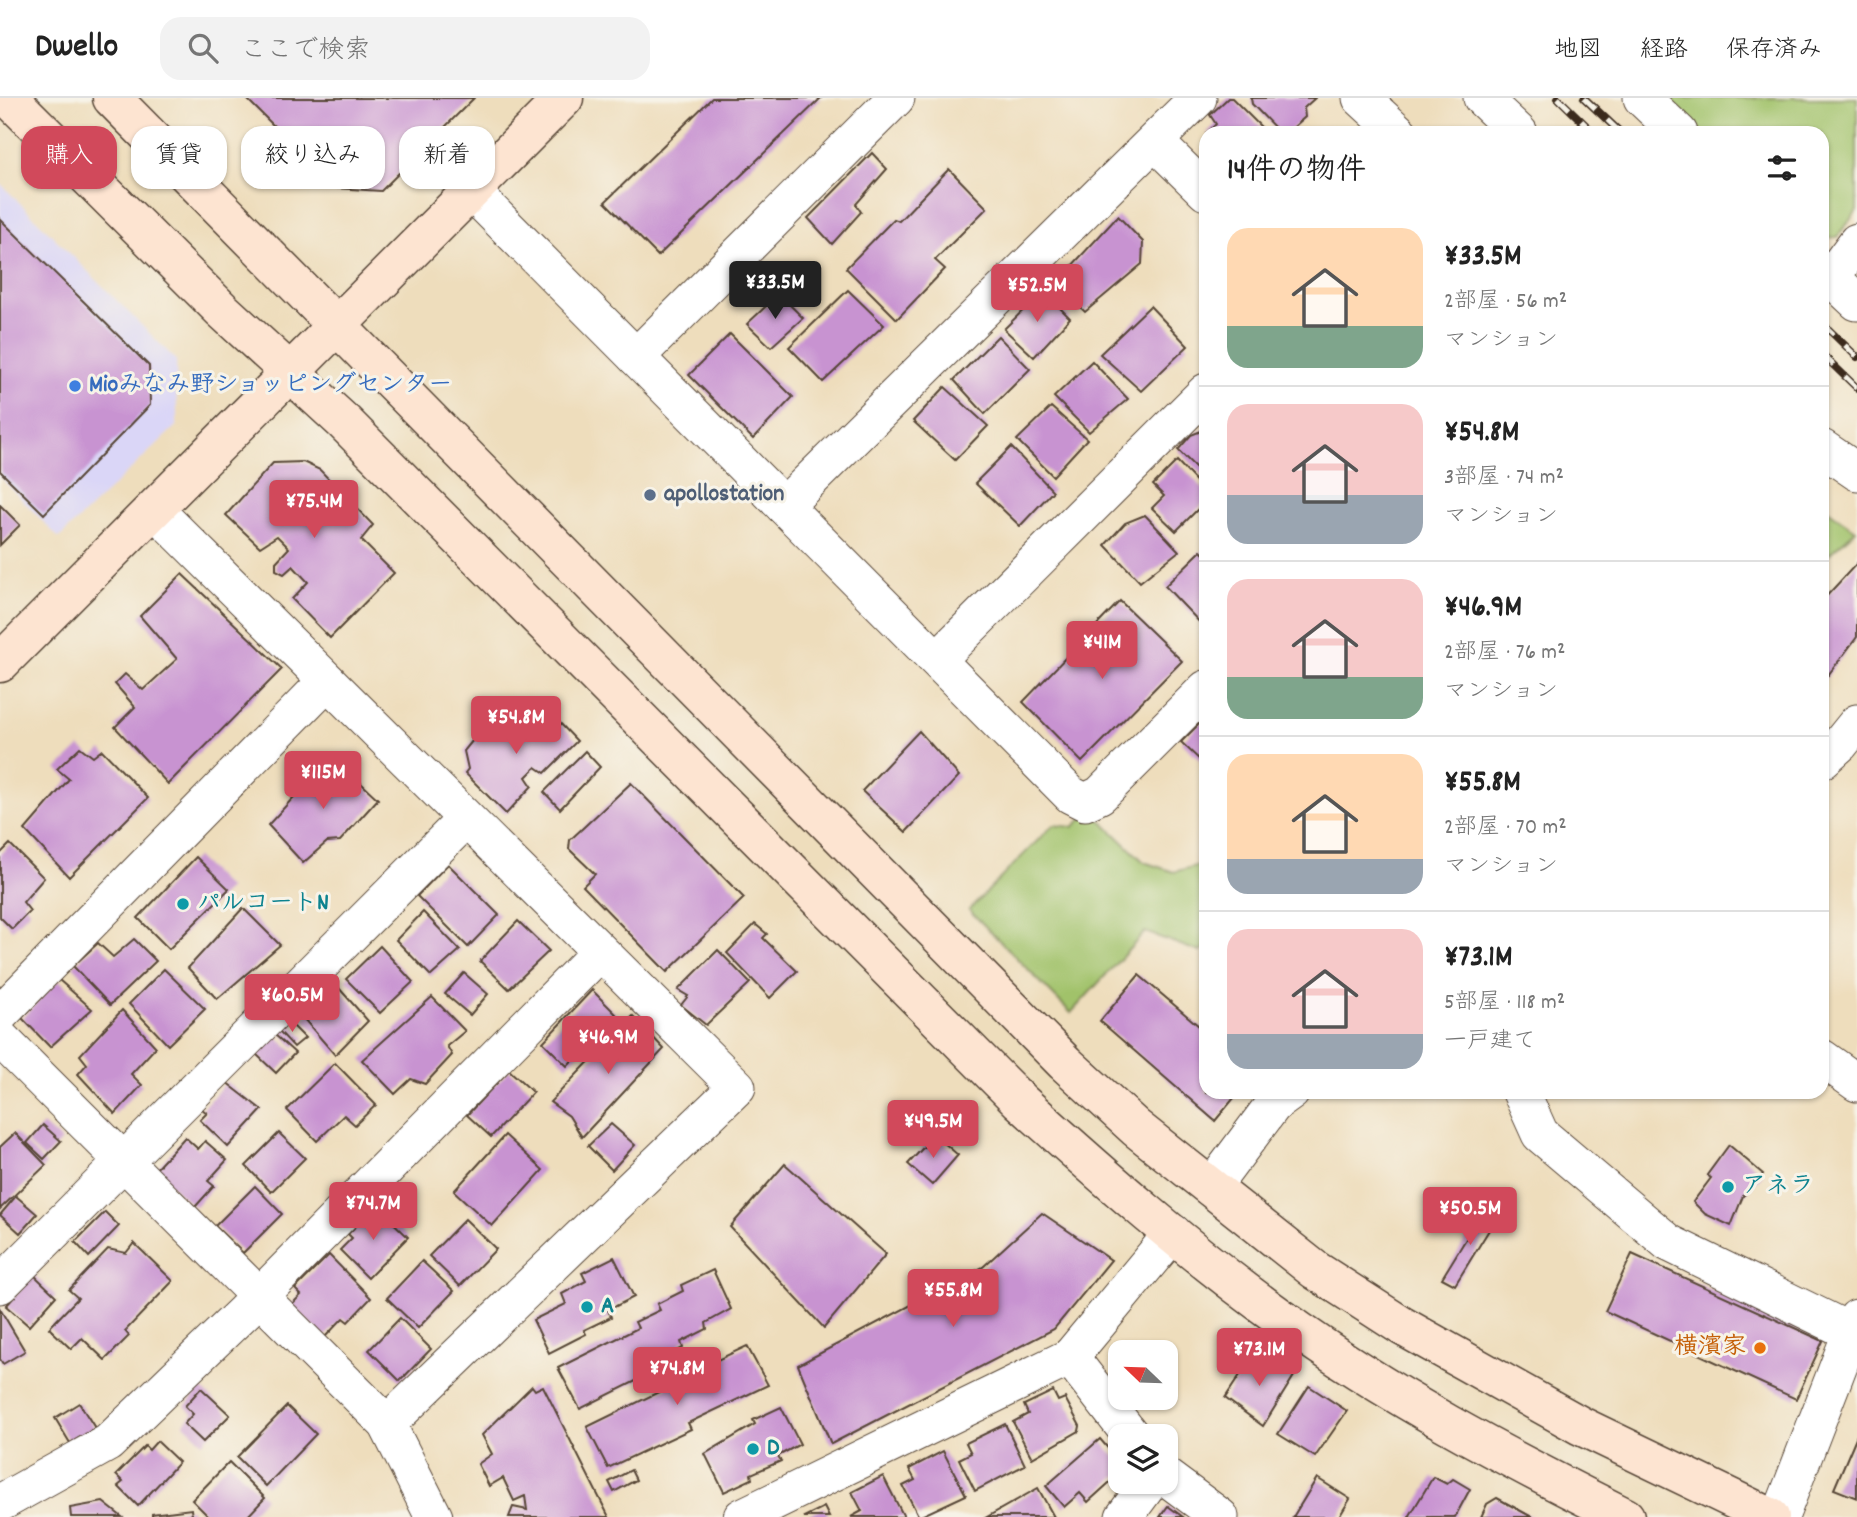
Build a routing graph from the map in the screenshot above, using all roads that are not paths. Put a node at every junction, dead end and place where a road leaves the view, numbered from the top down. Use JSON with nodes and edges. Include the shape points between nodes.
{"nodes":[{"id":1,"x":9,"y":98,"type":"edge"},
{"id":2,"x":112,"y":98,"type":"edge"},
{"id":3,"x":564,"y":98,"type":"edge"},
{"id":4,"x":896,"y":98,"type":"edge"},
{"id":5,"x":1198,"y":98,"type":"edge"},
{"id":6,"x":1361,"y":98,"type":"edge"},
{"id":7,"x":1482,"y":98,"type":"edge"},
{"id":8,"x":1642,"y":98,"type":"edge"},
{"id":9,"x":1391,"y":126,"type":"edge"},
{"id":10,"x":1512,"y":126,"type":"edge"},
{"id":11,"x":1672,"y":126,"type":"edge"},
{"id":12,"x":1154,"y":142,"type":"junction"},
{"id":13,"x":1199,"y":185,"type":"edge"},
{"id":14,"x":471,"y":191,"type":"junction"},
{"id":15,"x":1857,"y":242,"type":"edge"},
{"id":16,"x":1829,"y":270,"type":"edge"},
{"id":17,"x":1829,"y":276,"type":"edge"},
{"id":18,"x":1857,"y":302,"type":"edge"},
{"id":19,"x":336,"y":327,"type":"junction"},
{"id":20,"x":636,"y":358,"type":"junction"},
{"id":21,"x":290,"y":373,"type":"junction"},
{"id":22,"x":1199,"y":399,"type":"edge"},
{"id":23,"x":784,"y":506,"type":"junction"},
{"id":24,"x":154,"y":509,"type":"junction"},
{"id":25,"x":938,"y":659,"type":"junction"},
{"id":26,"x":0,"y":663,"type":"edge"},
{"id":27,"x":327,"y":681,"type":"junction"},
{"id":28,"x":1199,"y":696,"type":"edge"},
{"id":29,"x":466,"y":819,"type":"junction"},
{"id":30,"x":600,"y":952,"type":"junction"},
{"id":31,"x":0,"y":1014,"type":"edge"},
{"id":32,"x":0,"y":1038,"type":"edge"},
{"id":33,"x":1829,"y":1063,"type":"edge"},
{"id":34,"x":1857,"y":1083,"type":"edge"},
{"id":35,"x":1281,"y":1099,"type":"edge"},
{"id":36,"x":1524,"y":1099,"type":"edge"},
{"id":37,"x":123,"y":1163,"type":"junction"},
{"id":38,"x":1211,"y":1188,"type":"junction"},
{"id":39,"x":1173,"y":1233,"type":"junction"},
{"id":40,"x":0,"y":1285,"type":"edge"},
{"id":41,"x":258,"y":1297,"type":"junction"},
{"id":42,"x":1855,"y":1329,"type":"edge"},
{"id":43,"x":1070,"y":1357,"type":"junction"},
{"id":44,"x":387,"y":1424,"type":"junction"},
{"id":45,"x":1122,"y":1424,"type":"edge"},
{"id":46,"x":1178,"y":1485,"type":"edge"},
{"id":47,"x":1141,"y":1494,"type":"edge"},
{"id":48,"x":0,"y":1503,"type":"edge"},
{"id":49,"x":435,"y":1517,"type":"edge"},
{"id":50,"x":742,"y":1517,"type":"edge"},
{"id":51,"x":1124,"y":1517,"type":"edge"},
{"id":52,"x":1220,"y":1517,"type":"edge"},
{"id":53,"x":1625,"y":1517,"type":"edge"},
{"id":54,"x":1770,"y":1517,"type":"edge"},
{"id":55,"x":1780,"y":1517,"type":"edge"}],
"edges":[{"from":1,"to":21,"type":"street"},
{"from":2,"to":19,"type":"street"},
{"from":3,"to":14,"type":"street"},
{"from":4,"to":20,"type":"street"},
{"from":5,"to":12,"type":"street"},
{"from":6,"to":9,"type":"street"},
{"from":7,"to":10,"type":"street"},
{"from":8,"to":11,"type":"street"},
{"from":12,"to":13,"type":"street"},
{"from":12,"to":23,"type":"street"},
{"from":14,"to":19,"type":"street"},
{"from":14,"to":20,"type":"street"},
{"from":15,"to":16,"type":"street"},
{"from":17,"to":18,"type":"street"},
{"from":19,"to":21,"type":"street"},
{"from":19,"to":38,"type":"street","via":[[1065,1063]]},
{"from":20,"to":23,"type":"street"},
{"from":21,"to":24,"type":"street"},
{"from":21,"to":39,"type":"street","via":[[1020,1101]]},
{"from":22,"to":25,"type":"street"},
{"from":23,"to":25,"type":"street"},
{"from":24,"to":26,"type":"street"},
{"from":24,"to":27,"type":"street"},
{"from":25,"to":28,"type":"street","via":[[1071,795],[1085,802],[1100,795]]},
{"from":27,"to":29,"type":"street"},
{"from":27,"to":31,"type":"street"},
{"from":29,"to":30,"type":"street"},
{"from":29,"to":37,"type":"street"},
{"from":30,"to":41,"type":"street"},
{"from":30,"to":44,"type":"street","via":[[737,1087]]},
{"from":32,"to":37,"type":"street"},
{"from":33,"to":34,"type":"street"},
{"from":35,"to":38,"type":"street"},
{"from":36,"to":42,"type":"street","via":[[1540,1134],[1669,1243]]},
{"from":37,"to":40,"type":"street"},
{"from":37,"to":41,"type":"street"},
{"from":38,"to":54,"type":"street","via":[[1315,1270],[1402,1326],[1581,1426]]},
{"from":39,"to":43,"type":"street"},
{"from":39,"to":53,"type":"street","via":[[1280,1318],[1374,1379]]},
{"from":41,"to":44,"type":"street"},
{"from":41,"to":48,"type":"street","via":[[108,1443]]},
{"from":42,"to":55,"type":"street"},
{"from":43,"to":45,"type":"street"},
{"from":43,"to":50,"type":"street"},
{"from":44,"to":49,"type":"street"},
{"from":46,"to":52,"type":"street"},
{"from":47,"to":51,"type":"street"}]}
